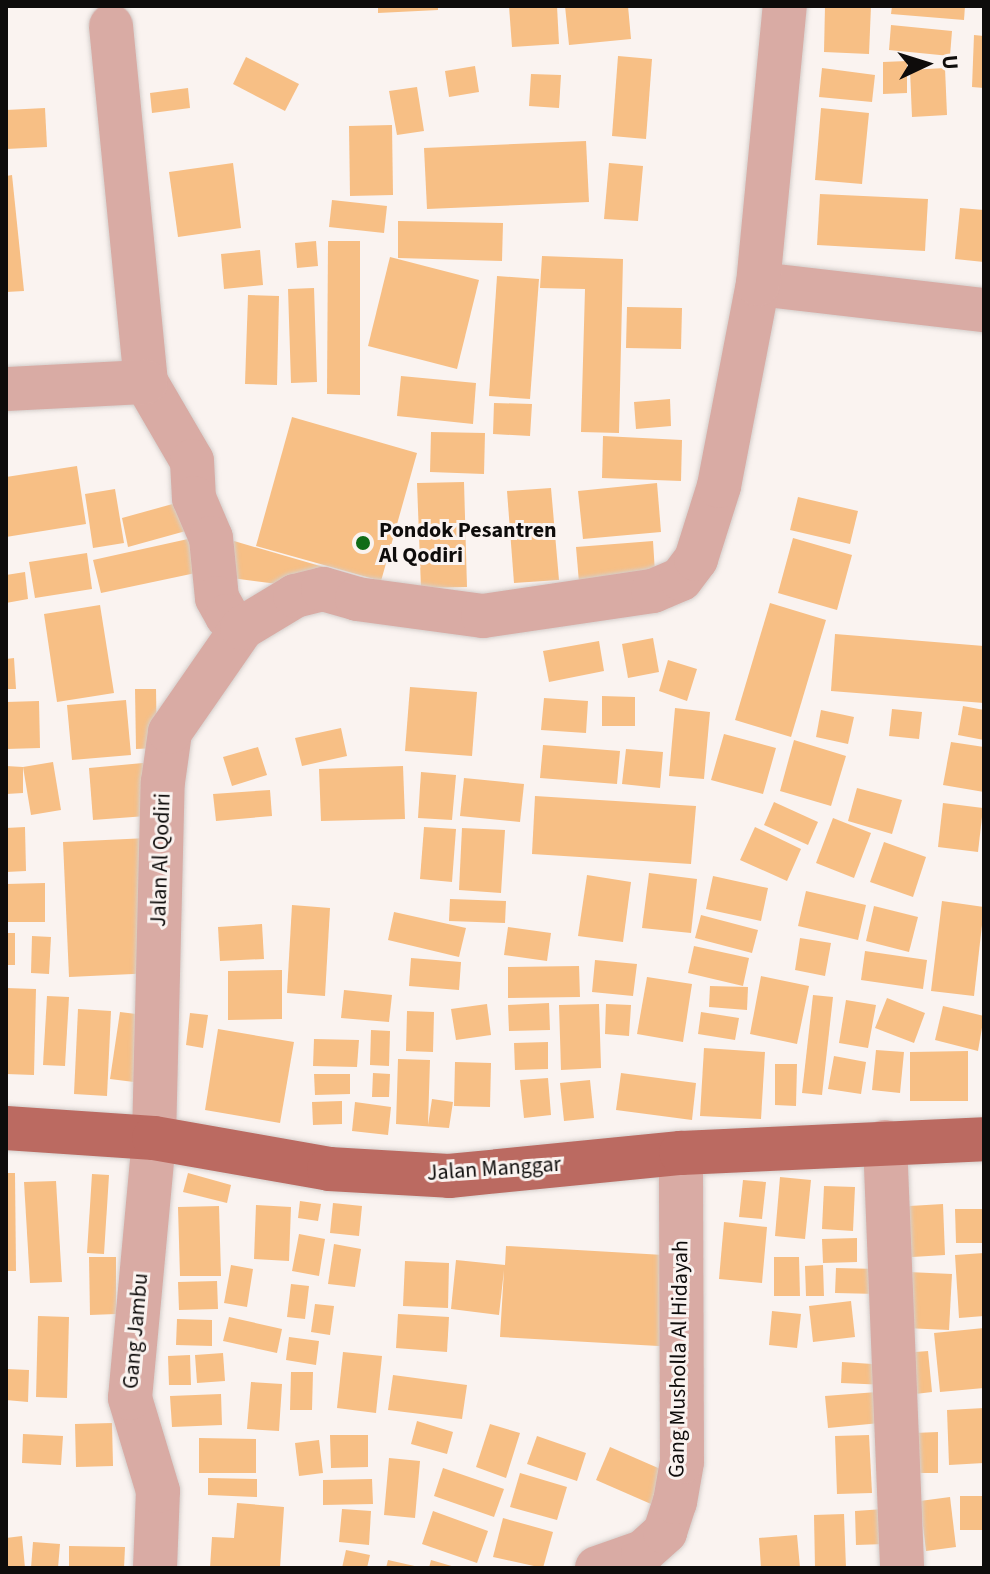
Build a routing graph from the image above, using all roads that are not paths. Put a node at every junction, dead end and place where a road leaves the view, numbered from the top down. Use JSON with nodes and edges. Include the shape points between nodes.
{"nodes":[{"id":1,"x":785,"y":6,"type":"edge"},
{"id":2,"x":111,"y":26,"type":"dead end"},
{"id":3,"x":758,"y":284,"type":"junction"},
{"id":4,"x":984,"y":310,"type":"edge"},
{"id":5,"x":146,"y":382,"type":"junction"},
{"id":6,"x":6,"y":389,"type":"edge"},
{"id":7,"x":252,"y":621,"type":"junction"},
{"id":8,"x":6,"y":1128,"type":"edge"},
{"id":9,"x":154,"y":1138,"type":"junction"},
{"id":10,"x":984,"y":1139,"type":"edge"},
{"id":11,"x":885,"y":1142,"type":"junction"},
{"id":12,"x":681,"y":1153,"type":"junction"},
{"id":13,"x":155,"y":1568,"type":"edge"},
{"id":14,"x":597,"y":1568,"type":"edge"},
{"id":15,"x":902,"y":1568,"type":"edge"}],
"edges":[{"from":1,"to":3,"type":"street"},
{"from":2,"to":5,"type":"street"},
{"from":3,"to":4,"type":"street"},
{"from":3,"to":7,"type":"street","via":[[719,486],[696,559],[681,579],[653,591],[483,616],[357,599],[323,589]]},
{"from":5,"to":6,"type":"street"},
{"from":5,"to":7,"type":"street","via":[[192,461],[194,498],[211,538],[217,598],[227,616]]},
{"from":7,"to":9,"type":"street","name":"Jalan Al Qodiri","via":[[170,732],[163,782]]},
{"from":8,"to":9,"type":"main road","name":"Jalan Manggar"},
{"from":9,"to":12,"type":"main road","name":"Jalan Manggar","via":[[329,1169],[449,1176]]},
{"from":9,"to":13,"type":"street","name":"Gang Jambu","via":[[130,1398],[158,1491]]},
{"from":10,"to":11,"type":"main road","name":"Jalan Manggar"},
{"from":11,"to":12,"type":"main road","name":"Jalan Manggar"},
{"from":11,"to":15,"type":"street"},
{"from":12,"to":14,"type":"street","name":"Gang Musholla Al Hidayah","via":[[682,1462],[675,1502],[665,1532],[643,1552]]}]}
